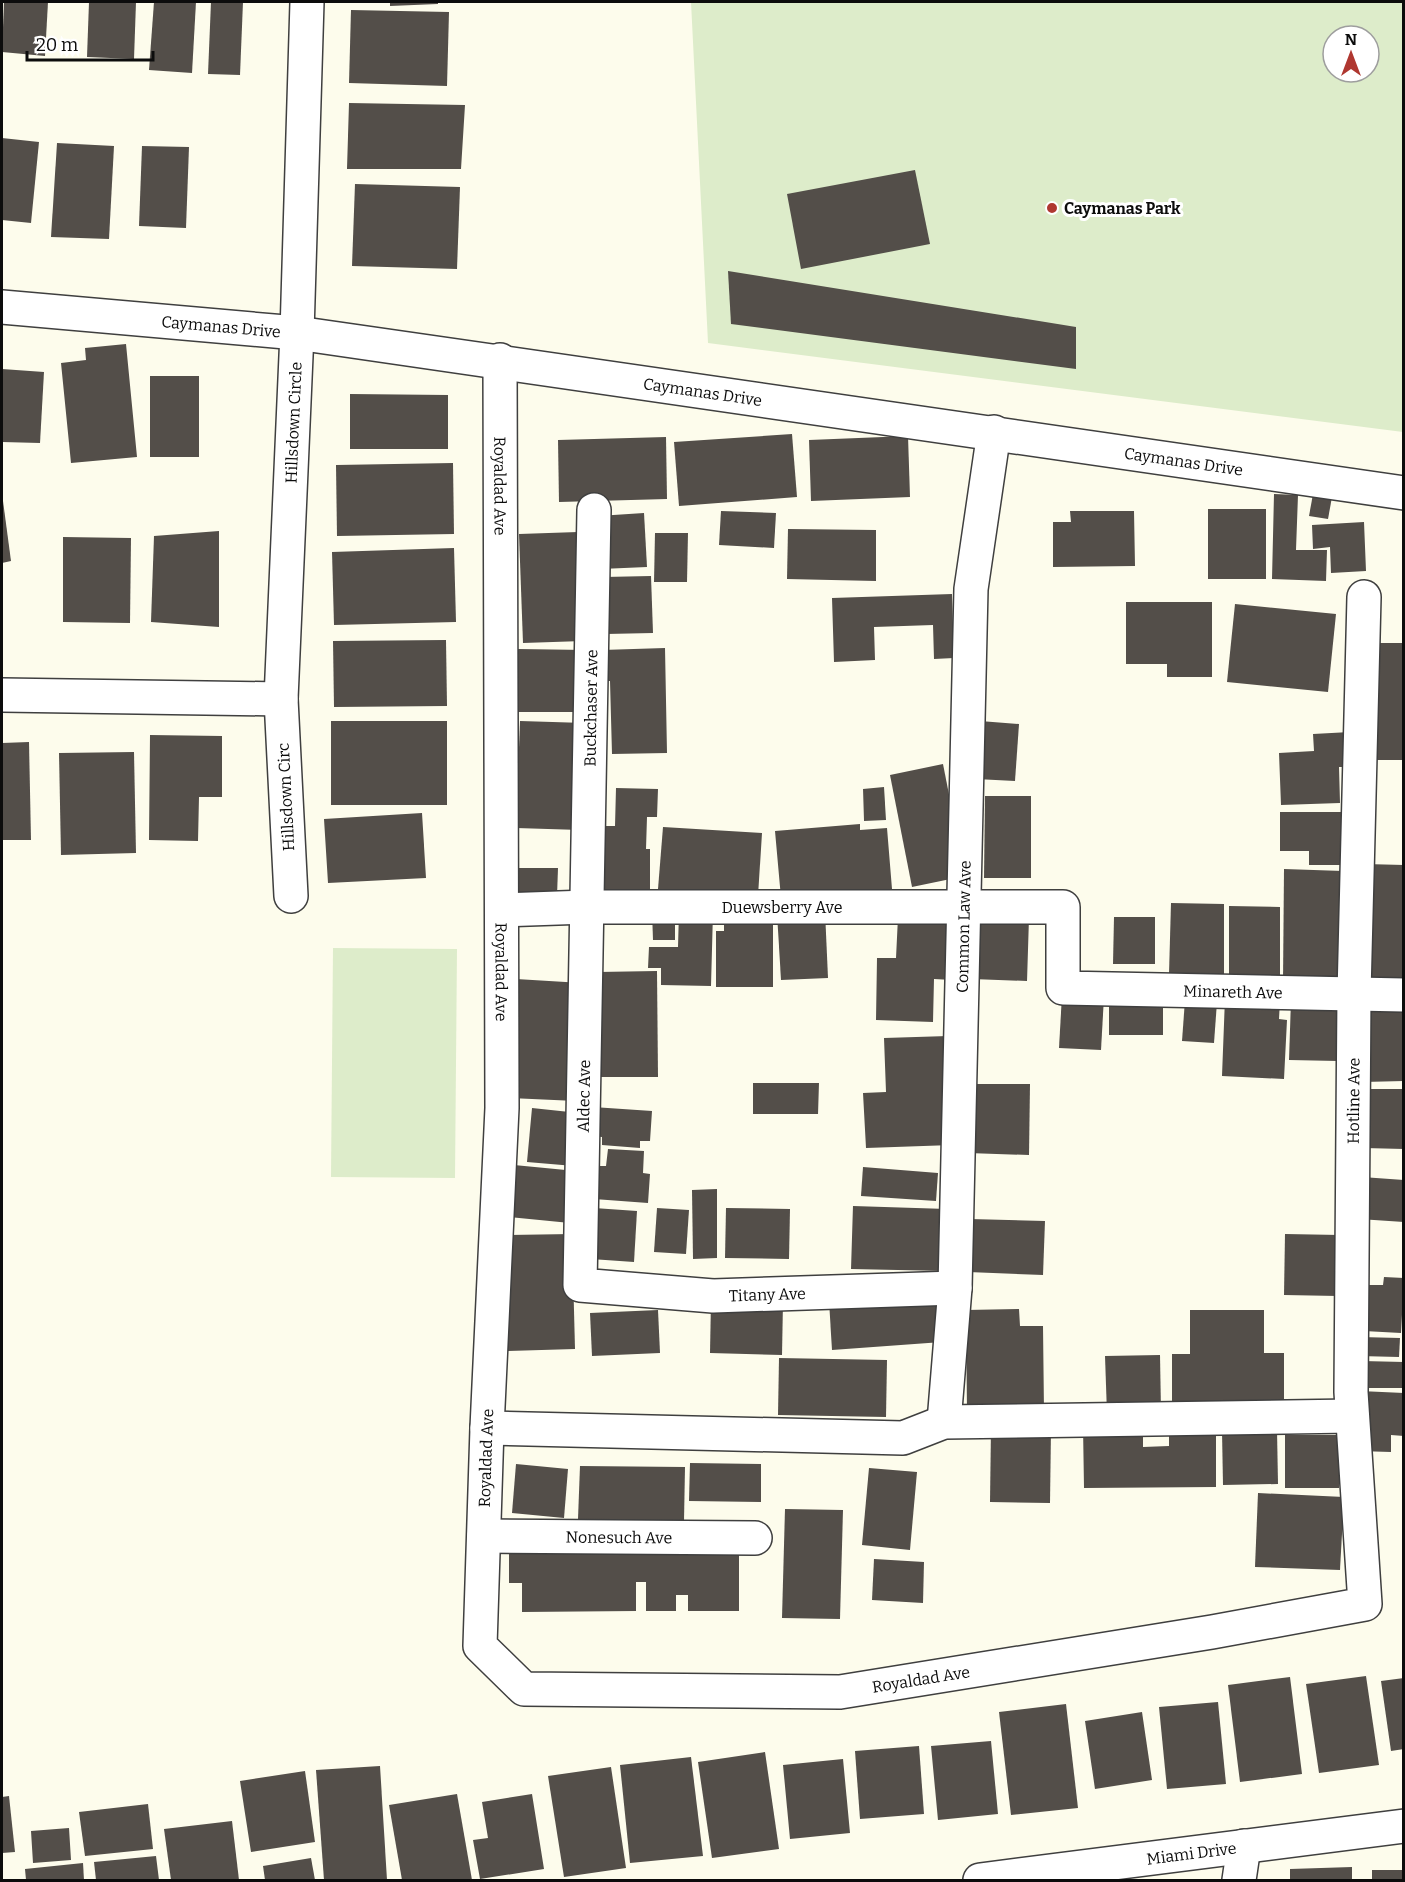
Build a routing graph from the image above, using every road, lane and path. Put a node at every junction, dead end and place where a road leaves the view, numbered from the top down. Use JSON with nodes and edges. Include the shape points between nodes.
{"nodes":[{"id":1,"x":307,"y":2,"type":"edge"},
{"id":2,"x":2,"y":307,"type":"edge"},
{"id":3,"x":297,"y":333,"type":"junction"},
{"id":4,"x":500,"y":360,"type":"junction"},
{"id":5,"x":994,"y":432,"type":"junction"},
{"id":6,"x":1404,"y":493,"type":"edge"},
{"id":7,"x":594,"y":510,"type":"dead end"},
{"id":8,"x":1364,"y":597,"type":"dead end"},
{"id":9,"x":2,"y":695,"type":"edge"},
{"id":10,"x":281,"y":699,"type":"junction"},
{"id":11,"x":291,"y":896,"type":"dead end"},
{"id":12,"x":587,"y":907,"type":"junction"},
{"id":13,"x":964,"y":908,"type":"junction"},
{"id":14,"x":502,"y":910,"type":"junction"},
{"id":15,"x":1063,"y":988,"type":"joint"},
{"id":16,"x":1354,"y":994,"type":"junction"},
{"id":17,"x":1404,"y":995,"type":"edge"},
{"id":18,"x":580,"y":1285,"type":"joint"},
{"id":19,"x":955,"y":1288,"type":"junction"},
{"id":20,"x":1352,"y":1416,"type":"junction"},
{"id":21,"x":944,"y":1422,"type":"junction"},
{"id":22,"x":487,"y":1428,"type":"junction"},
{"id":23,"x":484,"y":1536,"type":"junction"},
{"id":24,"x":755,"y":1538,"type":"dead end"},
{"id":25,"x":1365,"y":1604,"type":"joint"},
{"id":26,"x":1404,"y":1826,"type":"edge"},
{"id":27,"x":1244,"y":1846,"type":"junction"},
{"id":28,"x":980,"y":1881,"type":"edge"},
{"id":29,"x":1239,"y":1881,"type":"edge"}],
"edges":[{"from":1,"to":3,"type":"street","name":"Hillsdown Circle"},
{"from":2,"to":3,"type":"street","name":"Caymanas Drive"},
{"from":3,"to":4,"type":"street","name":"Caymanas Drive"},
{"from":3,"to":10,"type":"street","name":"Hillsdown Circle"},
{"from":4,"to":5,"type":"street","name":"Caymanas Drive"},
{"from":4,"to":14,"type":"street","name":"Royaldad Ave"},
{"from":5,"to":6,"type":"street","name":"Caymanas Drive"},
{"from":5,"to":13,"type":"street","name":"Common Law Ave","via":[[971,589]]},
{"from":7,"to":12,"type":"street","name":"Buckchaser Ave"},
{"from":8,"to":16,"type":"street","name":"Hotline Ave"},
{"from":9,"to":10,"type":"street"},
{"from":10,"to":11,"type":"street","name":"Hillsdown Circ"},
{"from":12,"to":13,"type":"street","name":"Duewsberry Ave"},
{"from":12,"to":14,"type":"street","name":"Duewsberry Ave"},
{"from":12,"to":18,"type":"street","name":"Aldec Ave"},
{"from":13,"to":15,"type":"street","name":"Duewsberry Ave","via":[[1063,907]]},
{"from":13,"to":19,"type":"street","name":"Common Law Ave"},
{"from":14,"to":22,"type":"street","name":"Royaldad Ave","via":[[502,1108]]},
{"from":15,"to":16,"type":"street","name":"Minareth Ave"},
{"from":16,"to":17,"type":"street","name":"Minareth Ave"},
{"from":16,"to":20,"type":"street","name":"Hotline Ave"},
{"from":18,"to":19,"type":"street","name":"Titany Ave","via":[[713,1296]]},
{"from":19,"to":21,"type":"street","name":"Common Law Ave"},
{"from":20,"to":21,"type":"street"},
{"from":20,"to":25,"type":"street","name":"Hotline Ave"},
{"from":21,"to":22,"type":"street","via":[[903,1438]]},
{"from":22,"to":23,"type":"street","name":"Royaldad Ave"},
{"from":23,"to":24,"type":"street","name":"Nonesuch Ave"},
{"from":23,"to":25,"type":"street","name":"Royaldad Ave","via":[[480,1646],[524,1689],[840,1692]]},
{"from":26,"to":27,"type":"street","name":"Miami Drive"},
{"from":27,"to":28,"type":"street","name":"Miami Drive"},
{"from":27,"to":29,"type":"street"}]}
